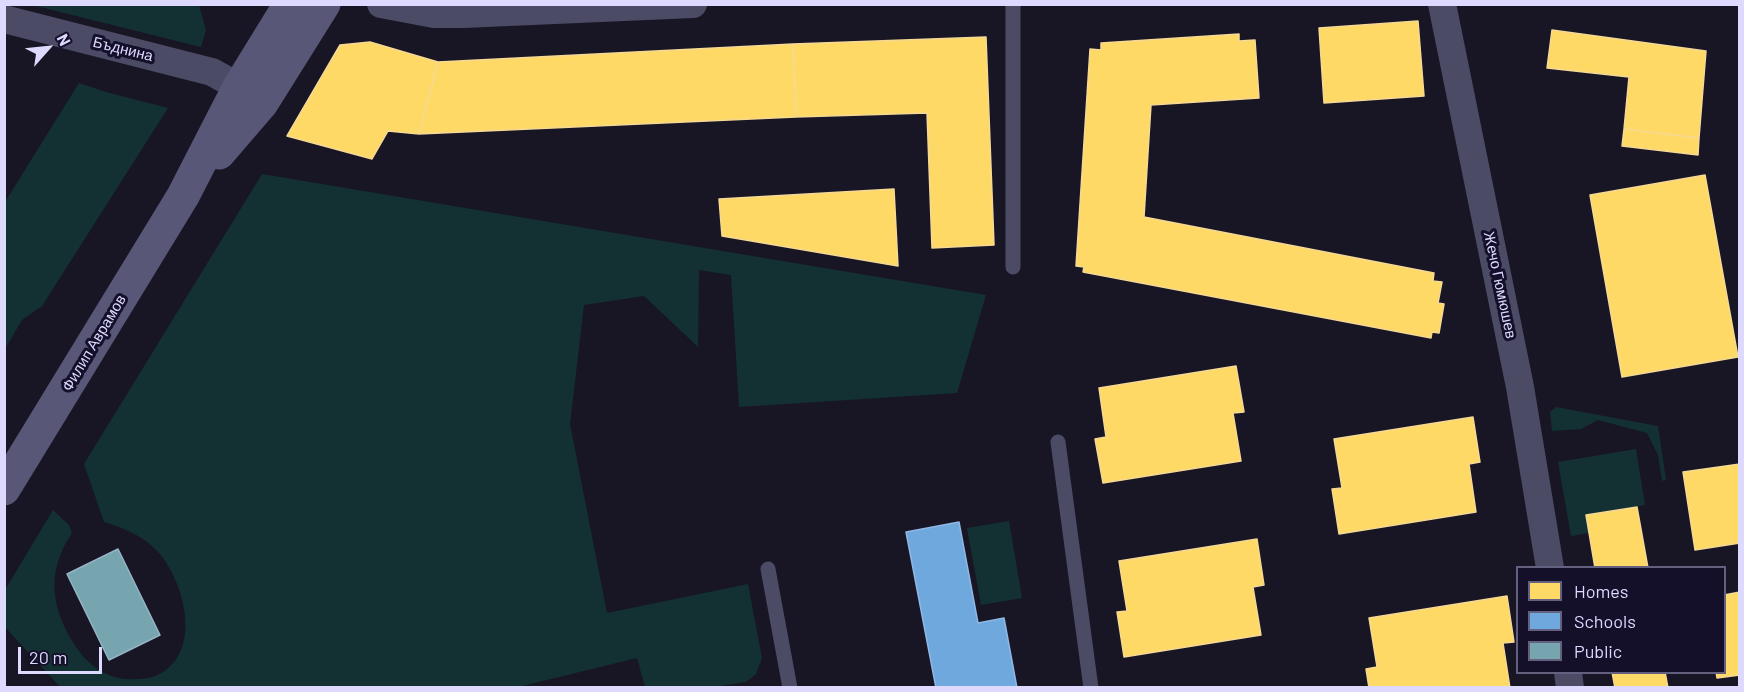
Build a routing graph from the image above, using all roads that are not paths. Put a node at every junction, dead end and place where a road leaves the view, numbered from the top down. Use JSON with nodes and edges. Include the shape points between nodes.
{"nodes":[{"id":1,"x":290,"y":4,"type":"edge"},
{"id":2,"x":324,"y":4,"type":"edge"},
{"id":3,"x":381,"y":4,"type":"edge"},
{"id":4,"x":454,"y":4,"type":"edge"},
{"id":5,"x":693,"y":4,"type":"edge"},
{"id":6,"x":1013,"y":4,"type":"edge"},
{"id":7,"x":1442,"y":4,"type":"edge"},
{"id":8,"x":494,"y":13,"type":"junction"},
{"id":9,"x":4,"y":19,"type":"edge"},
{"id":10,"x":239,"y":87,"type":"junction"},
{"id":11,"x":183,"y":196,"type":"junction"},
{"id":12,"x":1013,"y":267,"type":"dead end"},
{"id":13,"x":1058,"y":442,"type":"dead end"},
{"id":14,"x":4,"y":489,"type":"edge"},
{"id":15,"x":1550,"y":566,"type":"edge"},
{"id":16,"x":768,"y":569,"type":"dead end"},
{"id":17,"x":790,"y":687,"type":"edge"},
{"id":18,"x":1091,"y":687,"type":"edge"}],
"edges":[{"from":1,"to":10,"type":"street","name":"Филип Аврамов"},
{"from":2,"to":11,"type":"street","name":"Филип Аврамов","via":[[262,103]]},
{"from":3,"to":8,"type":"street","via":[[434,14]]},
{"from":4,"to":8,"type":"street"},
{"from":5,"to":8,"type":"street"},
{"from":6,"to":12,"type":"lane"},
{"from":7,"to":15,"type":"street","name":"Жечо Гюмюшев","via":[[1518,376]]},
{"from":9,"to":10,"type":"street","name":"Бъднина","via":[[212,72]]},
{"from":10,"to":11,"type":"street","name":"Филип Аврамов"},
{"from":11,"to":14,"type":"street","name":"Филип Аврамов"},
{"from":13,"to":18,"type":"lane"},
{"from":16,"to":17,"type":"lane"}]}
